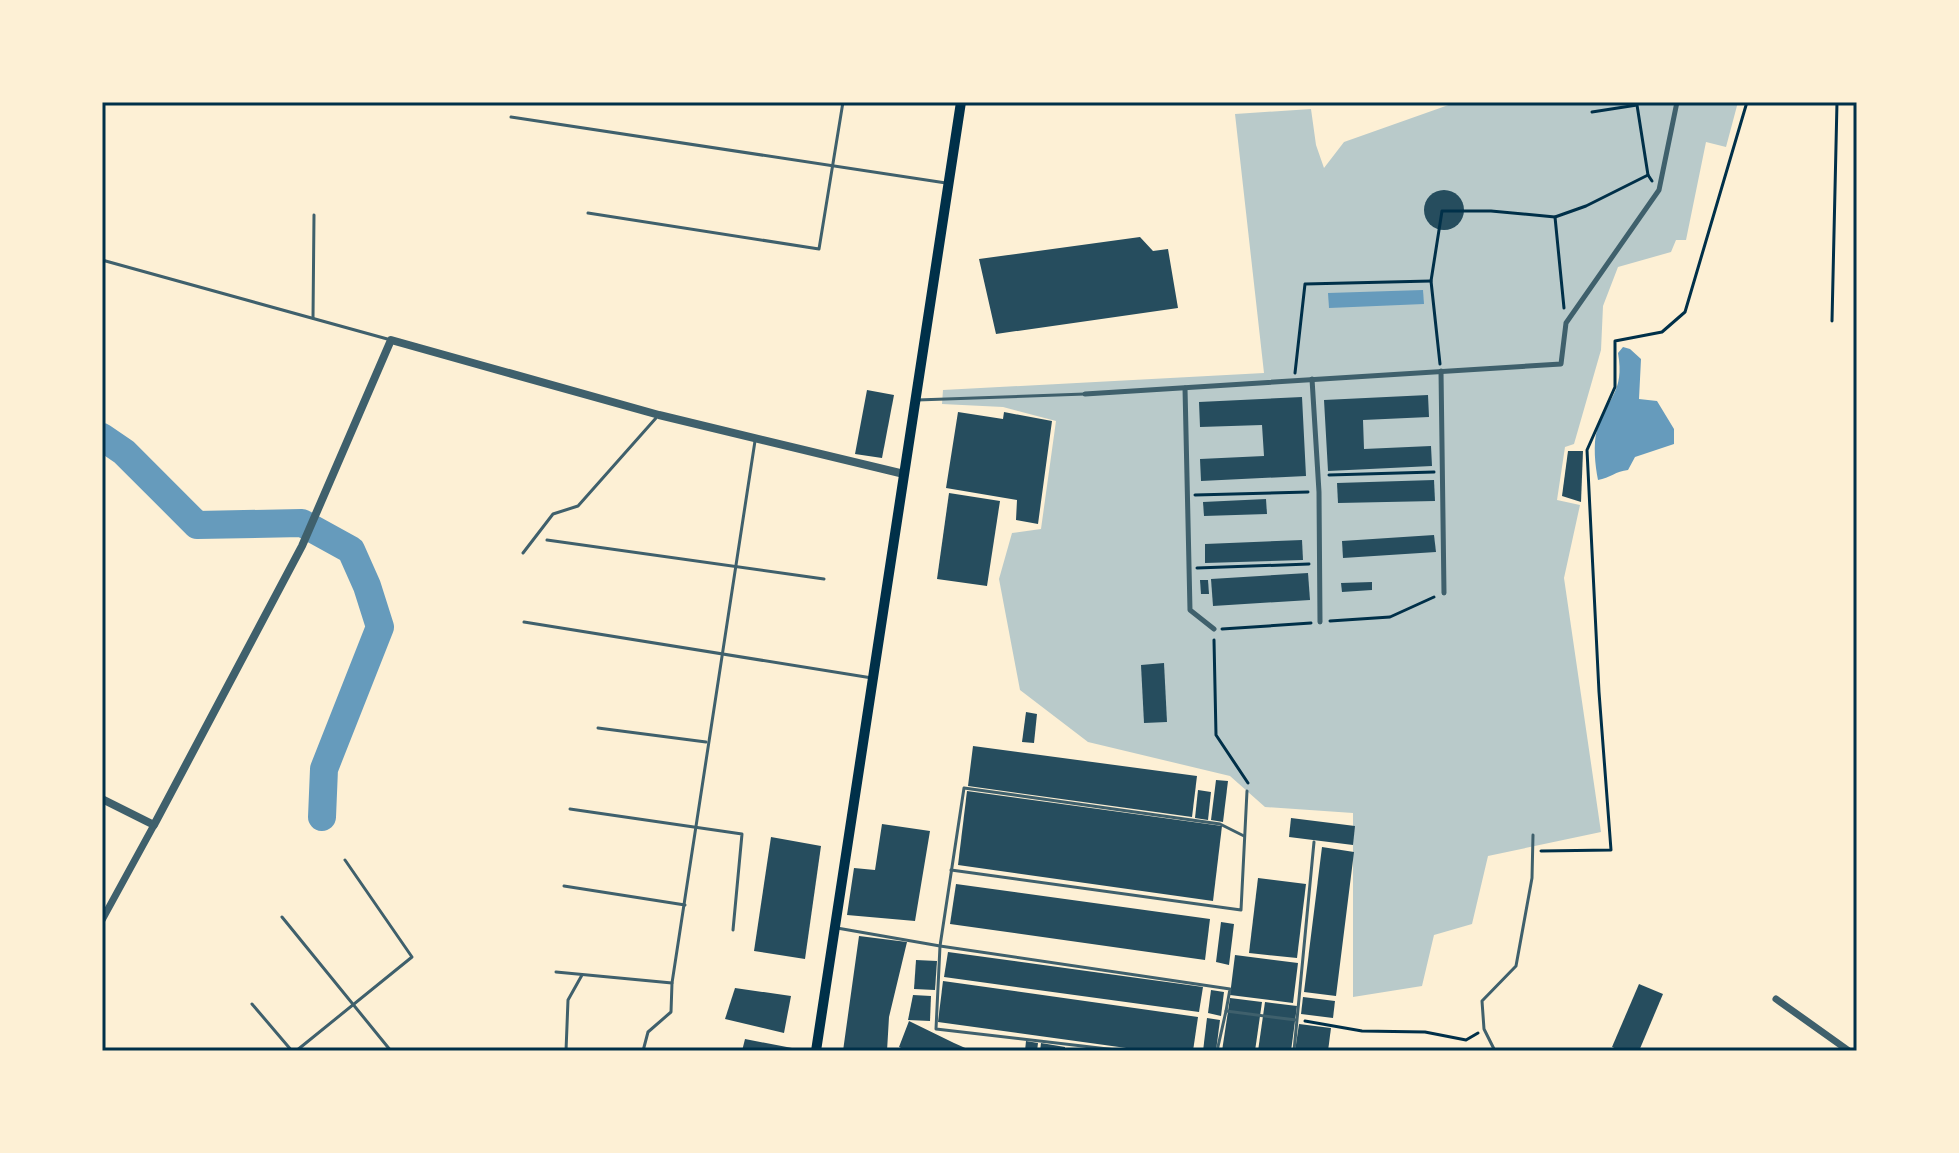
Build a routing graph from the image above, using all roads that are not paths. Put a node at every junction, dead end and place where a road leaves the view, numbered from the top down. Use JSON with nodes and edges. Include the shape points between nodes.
{"nodes":[{"id":1,"x":843,"y":102,"type":"edge"},
{"id":2,"x":961,"y":102,"type":"edge"},
{"id":3,"x":1677,"y":102,"type":"edge"},
{"id":4,"x":511,"y":117,"type":"dead end"},
{"id":5,"x":834,"y":165,"type":"junction"},
{"id":6,"x":949,"y":183,"type":"junction"},
{"id":7,"x":588,"y":213,"type":"dead end"},
{"id":8,"x":314,"y":215,"type":"dead end"},
{"id":9,"x":102,"y":260,"type":"edge"},
{"id":10,"x":313,"y":318,"type":"junction"},
{"id":11,"x":391,"y":340,"type":"junction"},
{"id":12,"x":1441,"y":371,"type":"junction"},
{"id":13,"x":1312,"y":379,"type":"junction"},
{"id":14,"x":1185,"y":388,"type":"junction"},
{"id":15,"x":1085,"y":394,"type":"joint"},
{"id":16,"x":917,"y":400,"type":"junction"},
{"id":17,"x":659,"y":415,"type":"junction"},
{"id":18,"x":755,"y":439,"type":"junction"},
{"id":19,"x":904,"y":474,"type":"junction"},
{"id":20,"x":547,"y":540,"type":"dead end"},
{"id":21,"x":523,"y":553,"type":"dead end"},
{"id":22,"x":734,"y":567,"type":"junction"},
{"id":23,"x":824,"y":579,"type":"dead end"},
{"id":24,"x":1444,"y":593,"type":"road end"},
{"id":25,"x":524,"y":622,"type":"dead end"},
{"id":26,"x":1320,"y":622,"type":"road end"},
{"id":27,"x":1214,"y":629,"type":"road end"},
{"id":28,"x":721,"y":653,"type":"junction"},
{"id":29,"x":874,"y":679,"type":"junction"},
{"id":30,"x":598,"y":728,"type":"dead end"},
{"id":31,"x":708,"y":742,"type":"junction"},
{"id":32,"x":1247,"y":791,"type":"road end"},
{"id":33,"x":102,"y":799,"type":"edge"},
{"id":34,"x":570,"y":809,"type":"dead end"},
{"id":35,"x":154,"y":825,"type":"junction"},
{"id":36,"x":696,"y":827,"type":"junction"},
{"id":37,"x":1533,"y":835,"type":"dead end"},
{"id":38,"x":1244,"y":836,"type":"junction"},
{"id":39,"x":1314,"y":842,"type":"dead end"},
{"id":40,"x":345,"y":860,"type":"dead end"},
{"id":41,"x":951,"y":870,"type":"junction"},
{"id":42,"x":564,"y":886,"type":"dead end"},
{"id":43,"x":685,"y":905,"type":"junction"},
{"id":44,"x":103,"y":916,"type":"edge"},
{"id":45,"x":282,"y":917,"type":"dead end"},
{"id":46,"x":834,"y":927,"type":"junction"},
{"id":47,"x":733,"y":930,"type":"dead end"},
{"id":48,"x":940,"y":946,"type":"junction"},
{"id":49,"x":556,"y":972,"type":"dead end"},
{"id":50,"x":582,"y":975,"type":"junction"},
{"id":51,"x":672,"y":983,"type":"junction"},
{"id":52,"x":1776,"y":999,"type":"dead end"},
{"id":53,"x":252,"y":1004,"type":"dead end"},
{"id":54,"x":352,"y":1004,"type":"junction"},
{"id":55,"x":1226,"y":1011,"type":"junction"},
{"id":56,"x":1297,"y":1020,"type":"junction"},
{"id":57,"x":1107,"y":1050,"type":"edge"},
{"id":58,"x":294,"y":1051,"type":"edge"},
{"id":59,"x":391,"y":1051,"type":"edge"},
{"id":60,"x":566,"y":1051,"type":"edge"},
{"id":61,"x":643,"y":1051,"type":"edge"},
{"id":62,"x":816,"y":1051,"type":"edge"},
{"id":63,"x":1125,"y":1051,"type":"edge"},
{"id":64,"x":1217,"y":1051,"type":"edge"},
{"id":65,"x":1294,"y":1051,"type":"edge"},
{"id":66,"x":1495,"y":1051,"type":"edge"},
{"id":67,"x":1849,"y":1051,"type":"edge"}],
"edges":[{"from":1,"to":5,"type":"lane"},
{"from":2,"to":6,"type":"main road"},
{"from":3,"to":12,"type":"street","via":[[1659,190],[1566,323],[1561,364]]},
{"from":4,"to":5,"type":"lane"},
{"from":5,"to":6,"type":"lane"},
{"from":5,"to":7,"type":"lane","via":[[819,249]]},
{"from":6,"to":16,"type":"main road"},
{"from":8,"to":10,"type":"lane"},
{"from":9,"to":10,"type":"lane"},
{"from":10,"to":11,"type":"lane"},
{"from":11,"to":17,"type":"street"},
{"from":11,"to":35,"type":"street","via":[[302,546]]},
{"from":12,"to":13,"type":"street"},
{"from":12,"to":24,"type":"street"},
{"from":13,"to":14,"type":"street"},
{"from":13,"to":26,"type":"street"},
{"from":14,"to":15,"type":"street"},
{"from":14,"to":27,"type":"street","via":[[1190,610]]},
{"from":15,"to":16,"type":"lane"},
{"from":16,"to":19,"type":"main road"},
{"from":17,"to":18,"type":"street"},
{"from":17,"to":21,"type":"lane","via":[[578,506],[553,514]]},
{"from":18,"to":19,"type":"street"},
{"from":18,"to":22,"type":"lane"},
{"from":19,"to":29,"type":"main road"},
{"from":20,"to":22,"type":"lane"},
{"from":22,"to":23,"type":"lane"},
{"from":22,"to":28,"type":"lane"},
{"from":25,"to":28,"type":"lane"},
{"from":28,"to":29,"type":"lane"},
{"from":28,"to":31,"type":"lane"},
{"from":29,"to":46,"type":"main road"},
{"from":30,"to":31,"type":"lane"},
{"from":31,"to":36,"type":"lane"},
{"from":32,"to":38,"type":"lane"},
{"from":33,"to":35,"type":"street"},
{"from":34,"to":36,"type":"lane"},
{"from":35,"to":44,"type":"street"},
{"from":36,"to":43,"type":"lane"},
{"from":36,"to":47,"type":"lane","via":[[742,834]]},
{"from":37,"to":66,"type":"lane","via":[[1532,878],[1516,966],[1482,1001],[1484,1029]]},
{"from":38,"to":41,"type":"lane","via":[[1241,910]]},
{"from":38,"to":41,"type":"lane","via":[[1220,824],[964,788]]},
{"from":39,"to":56,"type":"lane"},
{"from":40,"to":54,"type":"lane","via":[[412,957]]},
{"from":41,"to":48,"type":"lane"},
{"from":42,"to":43,"type":"lane"},
{"from":43,"to":51,"type":"lane"},
{"from":45,"to":54,"type":"lane"},
{"from":46,"to":48,"type":"lane"},
{"from":46,"to":62,"type":"main road"},
{"from":48,"to":55,"type":"lane","via":[[1230,989]]},
{"from":48,"to":57,"type":"lane","via":[[936,1029]]},
{"from":49,"to":50,"type":"lane"},
{"from":50,"to":51,"type":"lane"},
{"from":50,"to":60,"type":"lane","via":[[568,1000]]},
{"from":51,"to":61,"type":"lane","via":[[671,1012],[648,1032]]},
{"from":52,"to":67,"type":"street"},
{"from":53,"to":58,"type":"lane"},
{"from":54,"to":58,"type":"lane"},
{"from":54,"to":59,"type":"lane"},
{"from":55,"to":56,"type":"lane"},
{"from":55,"to":64,"type":"lane"},
{"from":56,"to":65,"type":"lane"},
{"from":57,"to":63,"type":"lane"}]}
